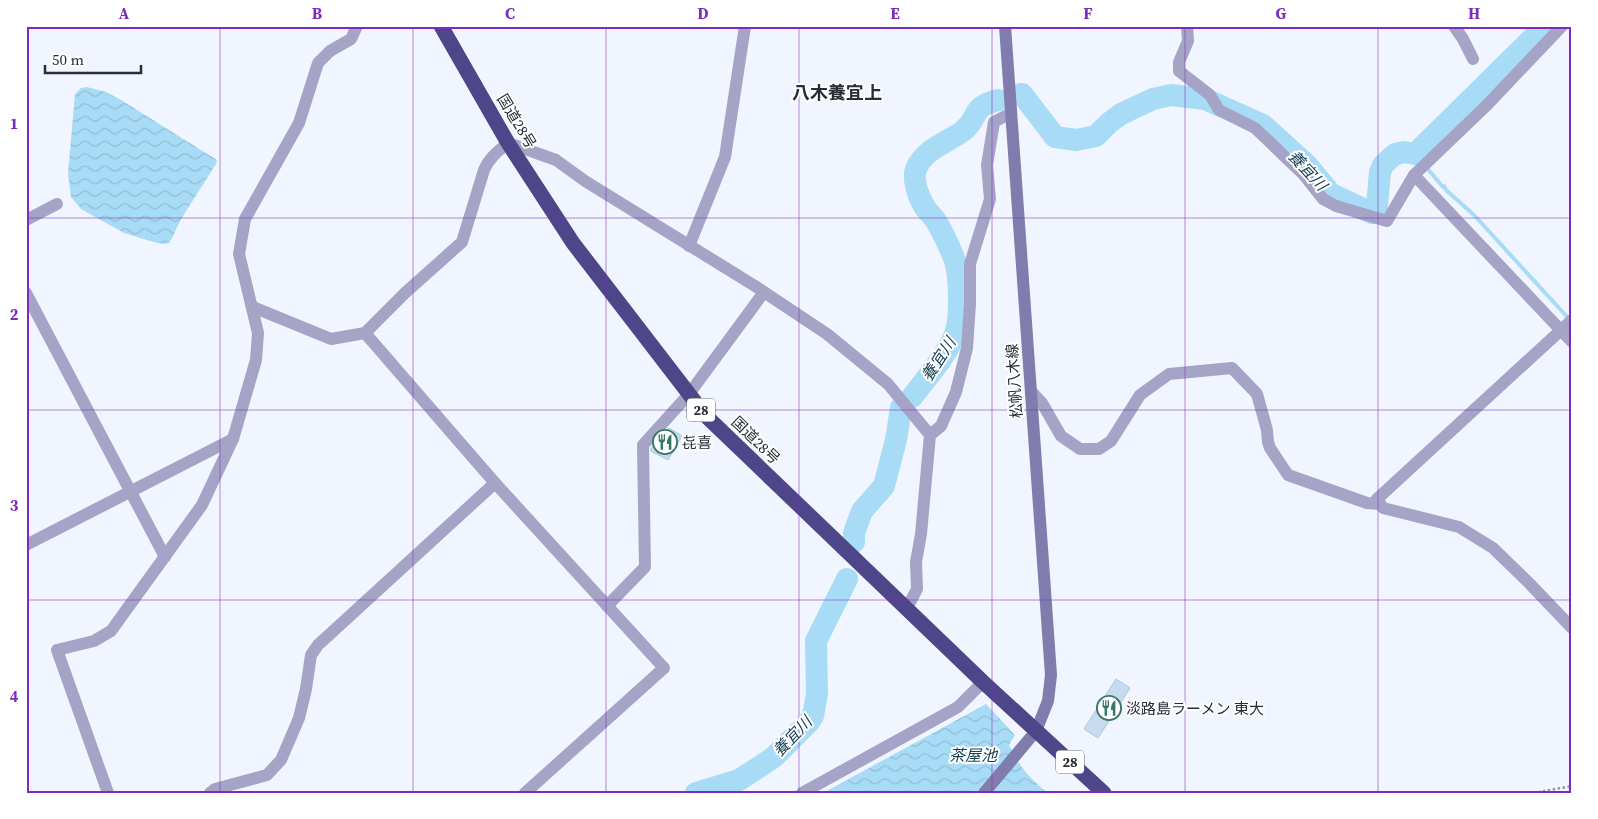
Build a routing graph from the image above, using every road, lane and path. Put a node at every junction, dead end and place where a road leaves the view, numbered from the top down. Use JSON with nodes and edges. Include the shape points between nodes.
{"nodes":[{"id":1,"x":357,"y":26,"type":"edge"},
{"id":2,"x":441,"y":26,"type":"edge"},
{"id":3,"x":745,"y":26,"type":"edge"},
{"id":4,"x":1005,"y":26,"type":"edge"},
{"id":5,"x":1187,"y":26,"type":"edge"},
{"id":6,"x":1454,"y":26,"type":"edge"},
{"id":7,"x":1562,"y":26,"type":"edge"},
{"id":8,"x":1473,"y":59,"type":"dead end"},
{"id":9,"x":1010,"y":113,"type":"junction"},
{"id":10,"x":508,"y":143,"type":"junction"},
{"id":11,"x":1416,"y":173,"type":"junction"},
{"id":12,"x":57,"y":204,"type":"dead end"},
{"id":13,"x":26,"y":220,"type":"edge"},
{"id":14,"x":689,"y":246,"type":"junction"},
{"id":15,"x":764,"y":292,"type":"junction"},
{"id":16,"x":26,"y":293,"type":"edge"},
{"id":17,"x":253,"y":308,"type":"junction"},
{"id":18,"x":1566,"y":326,"type":"edge"},
{"id":19,"x":365,"y":333,"type":"junction"},
{"id":20,"x":1572,"y":342,"type":"edge"},
{"id":21,"x":1031,"y":391,"type":"junction"},
{"id":22,"x":689,"y":394,"type":"junction"},
{"id":23,"x":930,"y":435,"type":"junction"},
{"id":24,"x":233,"y":439,"type":"junction"},
{"id":25,"x":495,"y":483,"type":"junction"},
{"id":26,"x":130,"y":491,"type":"junction"},
{"id":27,"x":1380,"y":504,"type":"junction"},
{"id":28,"x":26,"y":546,"type":"edge"},
{"id":29,"x":165,"y":557,"type":"junction"},
{"id":30,"x":607,"y":606,"type":"junction"},
{"id":31,"x":907,"y":608,"type":"junction"},
{"id":32,"x":1572,"y":628,"type":"edge"},
{"id":33,"x":984,"y":682,"type":"junction"},
{"id":34,"x":1036,"y":731,"type":"junction"},
{"id":35,"x":1572,"y":786,"type":"edge"},
{"id":36,"x":108,"y":793,"type":"edge"},
{"id":37,"x":210,"y":793,"type":"edge"},
{"id":38,"x":525,"y":793,"type":"edge"},
{"id":39,"x":802,"y":793,"type":"edge"},
{"id":40,"x":984,"y":793,"type":"edge"},
{"id":41,"x":1104,"y":793,"type":"edge"},
{"id":42,"x":1533,"y":793,"type":"edge"}],
"edges":[{"from":1,"to":17,"type":"street","via":[[351,39],[318,63],[299,123],[245,219],[239,254]]},
{"from":2,"to":10,"type":"highway","name":"国道28号","number":"28"},
{"from":3,"to":14,"type":"street","via":[[725,157]]},
{"from":4,"to":9,"type":"main road","name":"松帆八木線"},
{"from":5,"to":11,"type":"street","via":[[1188,41],[1179,62],[1179,71],[1210,95],[1219,110],[1255,128],[1304,175],[1323,199],[1387,222]]},
{"from":6,"to":8,"type":"street"},
{"from":7,"to":11,"type":"street"},
{"from":9,"to":21,"type":"main road","name":"松帆八木線"},
{"from":9,"to":23,"type":"street","via":[[994,122],[987,165],[990,199],[970,264],[967,348],[956,392],[941,426]]},
{"from":10,"to":14,"type":"street","via":[[556,160]]},
{"from":10,"to":19,"type":"street","via":[[488,161],[462,242]]},
{"from":10,"to":22,"type":"highway","name":"国道28号","number":"28","via":[[573,243]]},
{"from":11,"to":18,"type":"street"},
{"from":12,"to":13,"type":"street"},
{"from":14,"to":15,"type":"street"},
{"from":15,"to":22,"type":"street"},
{"from":15,"to":23,"type":"street","via":[[827,334],[888,384]]},
{"from":16,"to":26,"type":"street"},
{"from":17,"to":19,"type":"street","via":[[331,339]]},
{"from":17,"to":24,"type":"street","via":[[258,333],[256,360]]},
{"from":18,"to":20,"type":"street"},
{"from":18,"to":27,"type":"street","via":[[1377,499]]},
{"from":19,"to":25,"type":"street"},
{"from":21,"to":27,"type":"street","via":[[1062,436],[1080,449],[1099,450],[1111,441],[1140,395],[1169,374],[1232,368],[1257,394],[1270,448],[1288,475],[1367,504]]},
{"from":21,"to":34,"type":"main road","name":"松帆八木線","via":[[1051,675],[1048,701]]},
{"from":22,"to":30,"type":"street","via":[[643,445],[645,567]]},
{"from":22,"to":31,"type":"highway","name":"国道28号","number":"28","via":[[706,416]]},
{"from":23,"to":31,"type":"street","via":[[916,562],[917,589]]},
{"from":24,"to":26,"type":"street"},
{"from":24,"to":29,"type":"street","via":[[202,505]]},
{"from":25,"to":30,"type":"street"},
{"from":25,"to":37,"type":"street","via":[[318,644],[311,655],[299,718],[281,760],[267,775]]},
{"from":26,"to":28,"type":"street"},
{"from":26,"to":29,"type":"street"},
{"from":27,"to":32,"type":"street","via":[[1383,508],[1459,527],[1493,548]]},
{"from":29,"to":36,"type":"street","via":[[111,632],[94,641],[57,650]]},
{"from":30,"to":38,"type":"street","via":[[664,668]]},
{"from":31,"to":33,"type":"highway","name":"国道28号","number":"28"},
{"from":33,"to":34,"type":"highway","name":"国道28号","number":"28"},
{"from":33,"to":39,"type":"street","via":[[958,707]]},
{"from":34,"to":40,"type":"main road","name":"松帆八木線"},
{"from":34,"to":41,"type":"highway","name":"国道28号","number":"28"},
{"from":35,"to":42,"type":"path"}]}
